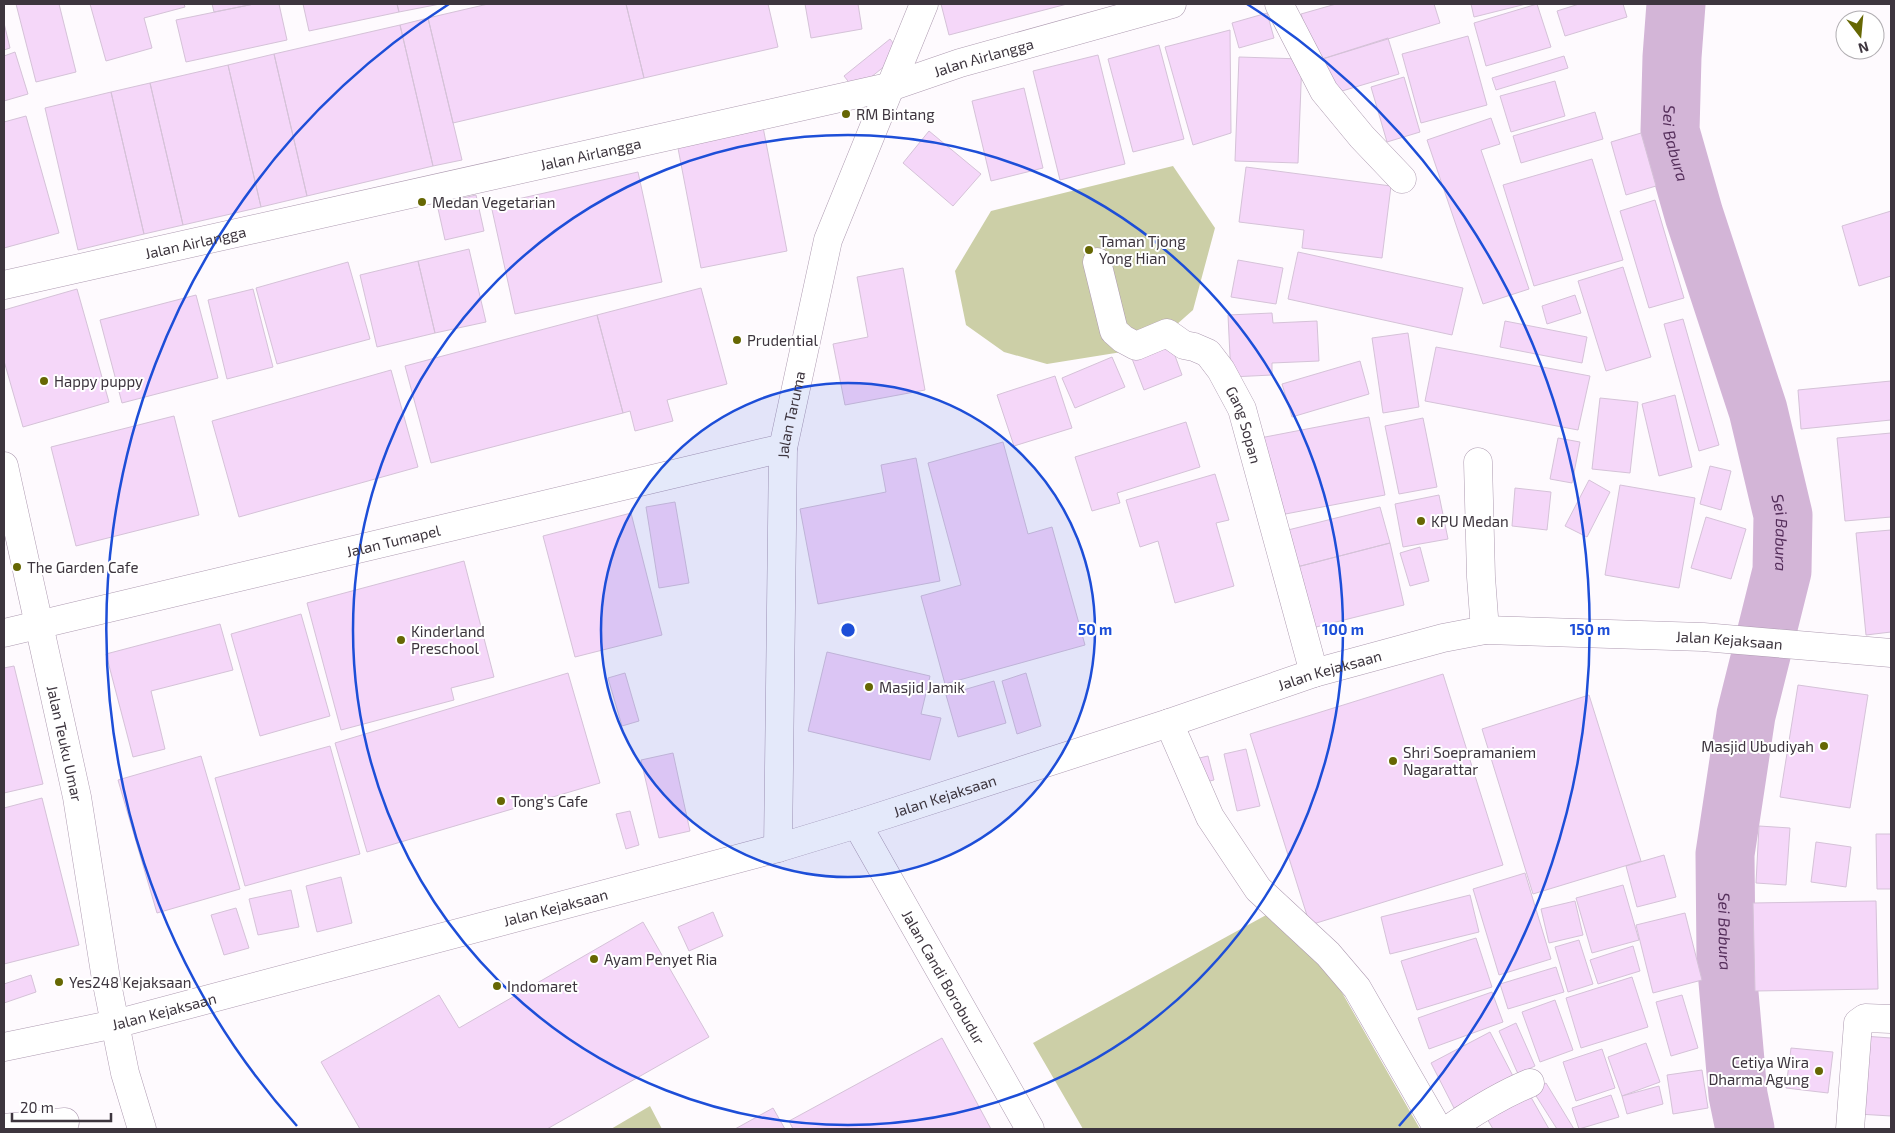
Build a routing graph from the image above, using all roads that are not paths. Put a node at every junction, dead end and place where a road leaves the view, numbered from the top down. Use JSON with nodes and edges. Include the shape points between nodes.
{"nodes":[{"id":1,"x":924,"y":4,"type":"edge"},
{"id":2,"x":1172,"y":4,"type":"edge"},
{"id":3,"x":1279,"y":4,"type":"edge"},
{"id":4,"x":892,"y":86,"type":"junction"},
{"id":5,"x":1402,"y":179,"type":"dead end"},
{"id":6,"x":1097,"y":262,"type":"dead end"},
{"id":7,"x":4,"y":285,"type":"edge"},
{"id":8,"x":783,"y":448,"type":"junction"},
{"id":9,"x":1478,"y":462,"type":"dead end"},
{"id":10,"x":4,"y":466,"type":"edge"},
{"id":11,"x":40,"y":625,"type":"junction"},
{"id":12,"x":1485,"y":630,"type":"junction"},
{"id":13,"x":4,"y":633,"type":"edge"},
{"id":14,"x":1891,"y":653,"type":"edge"},
{"id":15,"x":1314,"y":674,"type":"junction"},
{"id":16,"x":1168,"y":723,"type":"junction"},
{"id":17,"x":858,"y":824,"type":"junction"},
{"id":18,"x":778,"y":848,"type":"junction"},
{"id":19,"x":1891,"y":1019,"type":"edge"},
{"id":20,"x":115,"y":1024,"type":"junction"},
{"id":21,"x":4,"y":1047,"type":"edge"},
{"id":22,"x":1530,"y":1082,"type":"dead end"},
{"id":23,"x":65,"y":1122,"type":"dead end"},
{"id":24,"x":4,"y":1128,"type":"edge"},
{"id":25,"x":142,"y":1129,"type":"edge"},
{"id":26,"x":1030,"y":1129,"type":"edge"},
{"id":27,"x":1438,"y":1129,"type":"edge"},
{"id":28,"x":1448,"y":1129,"type":"edge"},
{"id":29,"x":1850,"y":1129,"type":"edge"}],
"edges":[{"from":1,"to":4,"type":"street","name":"Jalan Taruma"},
{"from":2,"to":4,"type":"street","name":"Jalan Airlangga","via":[[960,63]]},
{"from":3,"to":5,"type":"street","via":[[1324,90]]},
{"from":4,"to":7,"type":"street","name":"Jalan Airlangga"},
{"from":4,"to":8,"type":"street","name":"Jalan Taruma","via":[[828,240]]},
{"from":6,"to":15,"type":"street","name":"Gang Sopan","via":[[1114,331],[1136,346],[1167,333],[1184,345],[1208,353],[1242,409]]},
{"from":8,"to":11,"type":"street","name":"Jalan Tumapel"},
{"from":8,"to":18,"type":"street","name":"Jalan Taruma"},
{"from":9,"to":12,"type":"street"},
{"from":10,"to":11,"type":"street","name":"Jalan Teuku Umar"},
{"from":11,"to":13,"type":"street","name":"Jalan Tumapel"},
{"from":11,"to":20,"type":"street","name":"Jalan Teuku Umar","via":[[77,797]]},
{"from":12,"to":14,"type":"street","name":"Jalan Kejaksaan","via":[[1703,637]]},
{"from":12,"to":15,"type":"street","name":"Jalan Kejaksaan","via":[[1443,638]]},
{"from":15,"to":16,"type":"street","name":"Jalan Kejaksaan"},
{"from":16,"to":17,"type":"street","name":"Jalan Kejaksaan"},
{"from":16,"to":27,"type":"street","via":[[1210,816],[1258,889],[1328,954],[1357,988]]},
{"from":17,"to":18,"type":"street","name":"Jalan Kejaksaan"},
{"from":17,"to":26,"type":"street","name":"Jalan Candi Borobudur"},
{"from":18,"to":20,"type":"street","name":"Jalan Kejaksaan"},
{"from":19,"to":29,"type":"street","via":[[1865,1018],[1858,1023]]},
{"from":20,"to":21,"type":"street","name":"Jalan Kejaksaan"},
{"from":20,"to":25,"type":"street","name":"Jalan Teuku Umar","via":[[125,1073]]},
{"from":22,"to":28,"type":"street","via":[[1504,1094]]},
{"from":23,"to":24,"type":"street"}]}
